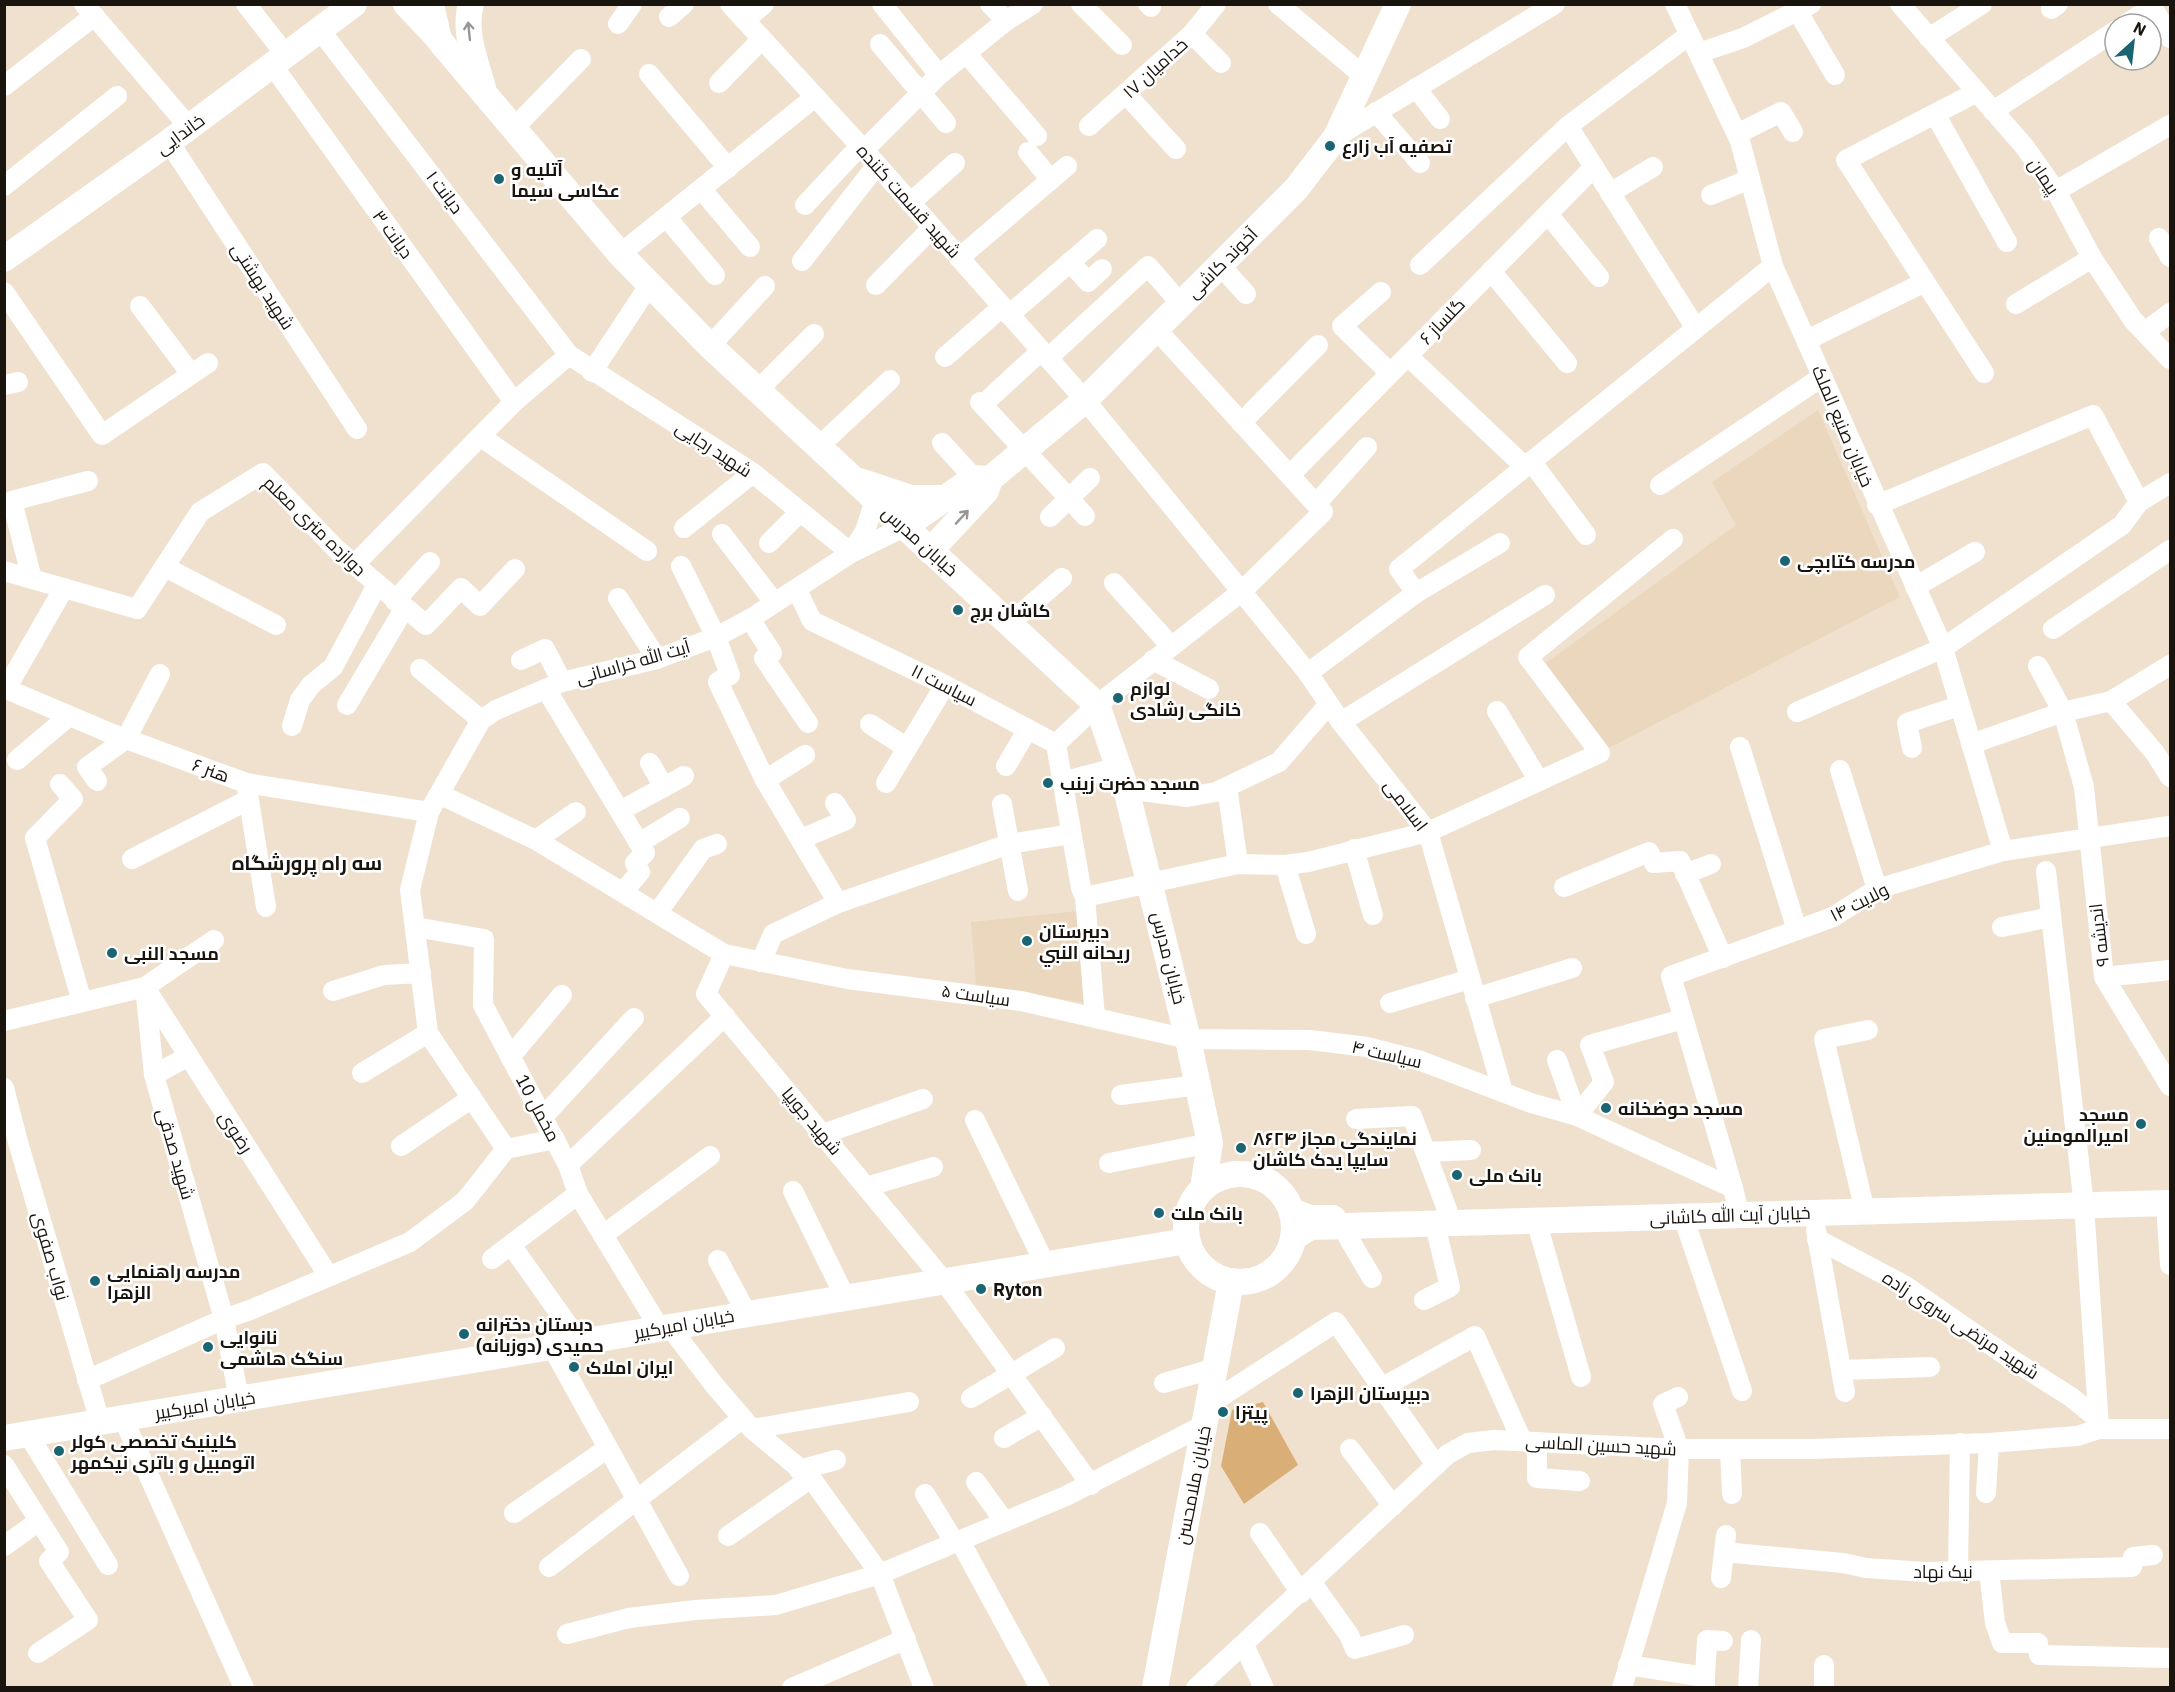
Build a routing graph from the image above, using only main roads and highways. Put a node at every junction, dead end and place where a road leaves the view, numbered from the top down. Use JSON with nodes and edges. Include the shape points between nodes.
{"nodes":[{"id":1,"x":354,"y":4,"type":"edge"},
{"id":2,"x":406,"y":4,"type":"edge"},
{"id":3,"x":431,"y":4,"type":"edge"},
{"id":4,"x":471,"y":4,"type":"edge"},
{"id":5,"x":1398,"y":4,"type":"edge"},
{"id":6,"x":439,"y":40,"type":"junction"},
{"id":7,"x":485,"y":97,"type":"junction"},
{"id":8,"x":4,"y":260,"type":"edge"},
{"id":9,"x":848,"y":476,"type":"junction"},
{"id":10,"x":982,"y":479,"type":"junction"},
{"id":11,"x":947,"y":498,"type":"junction"},
{"id":12,"x":904,"y":527,"type":"junction"},
{"id":13,"x":930,"y":551,"type":"junction"},
{"id":14,"x":1210,"y":1143,"type":"junction"},
{"id":15,"x":1233,"y":1174,"type":"junction"},
{"id":16,"x":1203,"y":1188,"type":"junction"},
{"id":17,"x":2169,"y":1200,"type":"edge"},
{"id":18,"x":2083,"y":1201,"type":"junction"},
{"id":19,"x":1292,"y":1211,"type":"junction"},
{"id":20,"x":1442,"y":1220,"type":"junction"},
{"id":21,"x":1293,"y":1238,"type":"junction"},
{"id":22,"x":1187,"y":1241,"type":"junction"},
{"id":23,"x":1231,"y":1282,"type":"junction"},
{"id":24,"x":17,"y":1436,"type":"edge"},
{"id":25,"x":1155,"y":1688,"type":"edge"}],
"edges":[{"from":1,"to":8,"type":"main road","name":"خاندایی"},
{"from":2,"to":6,"type":"main road","name":"خیابان مدرس"},
{"from":3,"to":6,"type":"main road"},
{"from":7,"to":4,"type":"main road","one_way":true,"via":[[469,36]]},
{"from":5,"to":10,"type":"main road","name":"آخوند کاشی","via":[[1336,137],[1296,189],[1085,400],[1024,453]]},
{"from":6,"to":7,"type":"main road","name":"خیابان مدرس"},
{"from":7,"to":9,"type":"main road","name":"خیابان مدرس","via":[[620,254],[710,346]]},
{"from":9,"to":11,"type":"main road","via":[[911,498]]},
{"from":9,"to":12,"type":"main road","name":"خیابان مدرس"},
{"from":10,"to":11,"type":"main road","name":"آخوند کاشی"},
{"from":13,"to":10,"type":"main road","name":"آخوند کاشی","one_way":true,"via":[[986,491]]},
{"from":11,"to":12,"type":"main road","name":"آخوند کاشی"},
{"from":12,"to":13,"type":"main road","name":"خیابان مدرس"},
{"from":13,"to":14,"type":"main road","name":"خیابان مدرس","via":[[1097,705],[1122,778],[1150,882]]},
{"from":14,"to":15,"type":"main road"},
{"from":14,"to":16,"type":"main road"},
{"from":15,"to":16,"type":"main road"},
{"from":15,"to":19,"type":"main road","via":[[1260,1177],[1274,1185]]},
{"from":16,"to":22,"type":"main road","via":[[1188,1212]]},
{"from":17,"to":18,"type":"main road","name":"خیابان آیت الله کاشانی"},
{"from":18,"to":20,"type":"main road","name":"خیابان آیت الله کاشانی","via":[[1814,1213]]},
{"from":18,"to":20,"type":"main road","name":"خیابان آیت الله کاشانی","via":[[1863,1203],[1735,1198]]},
{"from":19,"to":20,"type":"main road","name":"خیابان آیت الله کاشانی","via":[[1310,1218]]},
{"from":19,"to":21,"type":"main road"},
{"from":20,"to":21,"type":"main road","name":"خیابان آیت الله کاشانی","via":[[1310,1227]]},
{"from":21,"to":23,"type":"main road","via":[[1276,1269],[1263,1278]]},
{"from":22,"to":23,"type":"main road","via":[[1191,1253],[1208,1272]]},
{"from":22,"to":24,"type":"main road","name":"خیابان امیرکبیر"},
{"from":23,"to":25,"type":"main road","name":"خیابان ملامحسن"}]}
